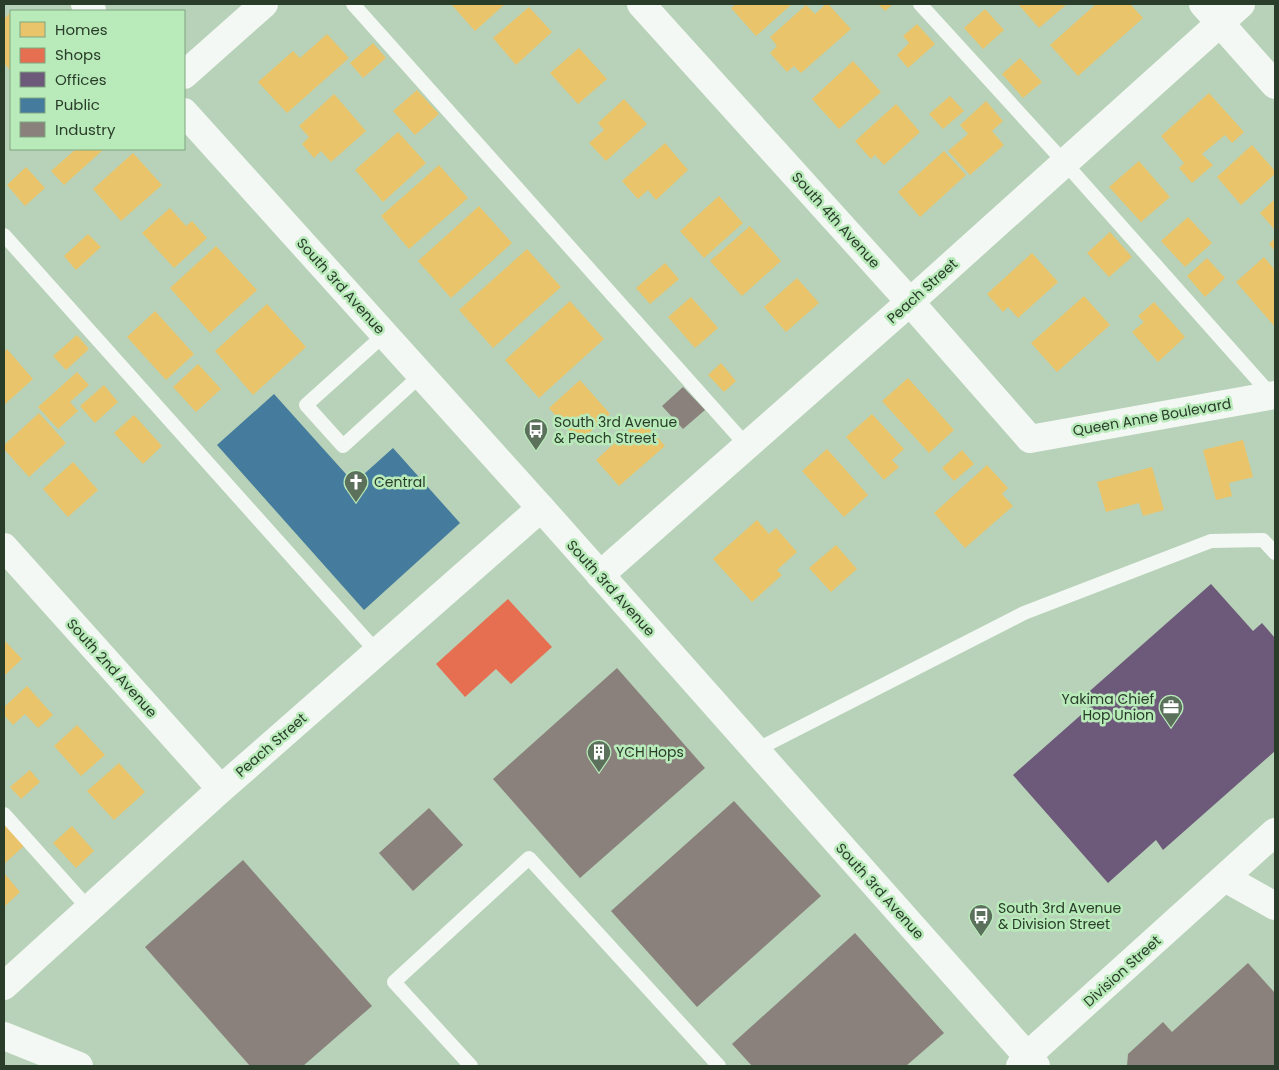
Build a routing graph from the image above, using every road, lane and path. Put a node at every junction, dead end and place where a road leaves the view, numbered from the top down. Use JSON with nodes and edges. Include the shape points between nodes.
{"nodes":[{"id":1,"x":264,"y":4,"type":"edge"},
{"id":2,"x":353,"y":4,"type":"edge"},
{"id":3,"x":641,"y":4,"type":"edge"},
{"id":4,"x":920,"y":4,"type":"edge"},
{"id":5,"x":1241,"y":4,"type":"edge"},
{"id":6,"x":1212,"y":13,"type":"edge"},
{"id":7,"x":185,"y":74,"type":"edge"},
{"id":8,"x":1275,"y":85,"type":"edge"},
{"id":9,"x":185,"y":113,"type":"edge"},
{"id":10,"x":1065,"y":163,"type":"junction"},
{"id":11,"x":4,"y":235,"type":"edge"},
{"id":12,"x":910,"y":302,"type":"junction"},
{"id":13,"x":384,"y":335,"type":"junction"},
{"id":14,"x":421,"y":375,"type":"junction"},
{"id":15,"x":1273,"y":396,"type":"edge"},
{"id":16,"x":1030,"y":439,"type":"joint"},
{"id":17,"x":747,"y":446,"type":"junction"},
{"id":18,"x":541,"y":508,"type":"junction"},
{"id":19,"x":4,"y":547,"type":"edge"},
{"id":20,"x":1275,"y":553,"type":"edge"},
{"id":21,"x":600,"y":575,"type":"junction"},
{"id":22,"x":377,"y":652,"type":"junction"},
{"id":23,"x":756,"y":750,"type":"junction"},
{"id":24,"x":221,"y":789,"type":"junction"},
{"id":25,"x":4,"y":814,"type":"edge"},
{"id":26,"x":1275,"y":832,"type":"edge"},
{"id":27,"x":1225,"y":878,"type":"junction"},
{"id":28,"x":1275,"y":906,"type":"edge"},
{"id":29,"x":89,"y":909,"type":"junction"},
{"id":30,"x":4,"y":986,"type":"edge"},
{"id":31,"x":4,"y":1036,"type":"edge"},
{"id":32,"x":1028,"y":1063,"type":"edge"},
{"id":33,"x":79,"y":1066,"type":"edge"},
{"id":34,"x":471,"y":1066,"type":"edge"},
{"id":35,"x":719,"y":1066,"type":"edge"}],
"edges":[{"from":1,"to":7,"type":"street"},
{"from":2,"to":17,"type":"lane"},
{"from":3,"to":12,"type":"street","name":"South 4th Avenue"},
{"from":4,"to":10,"type":"lane"},
{"from":5,"to":6,"type":"street","name":"Peach Street"},
{"from":6,"to":8,"type":"street"},
{"from":6,"to":10,"type":"street","name":"Peach Street"},
{"from":9,"to":13,"type":"street","name":"South 3rd Avenue"},
{"from":10,"to":12,"type":"street","name":"Peach Street"},
{"from":10,"to":15,"type":"lane"},
{"from":11,"to":22,"type":"lane"},
{"from":12,"to":16,"type":"street","name":"South 4th Avenue"},
{"from":12,"to":17,"type":"street","name":"Peach Street"},
{"from":13,"to":14,"type":"street","name":"South 3rd Avenue"},
{"from":13,"to":14,"type":"lane","via":[[306,405],[343,446]]},
{"from":14,"to":18,"type":"street","name":"South 3rd Avenue"},
{"from":15,"to":16,"type":"street","name":"Queen Anne Boulevard"},
{"from":17,"to":21,"type":"street","name":"Peach Street"},
{"from":18,"to":21,"type":"street","name":"South 3rd Avenue"},
{"from":18,"to":22,"type":"street","name":"Peach Street"},
{"from":19,"to":24,"type":"street","name":"South 2nd Avenue"},
{"from":20,"to":23,"type":"lane","via":[[1263,540],[1211,541],[1024,613]]},
{"from":21,"to":23,"type":"street","name":"South 3rd Avenue"},
{"from":22,"to":24,"type":"street","name":"Peach Street"},
{"from":23,"to":32,"type":"street","name":"South 3rd Avenue"},
{"from":24,"to":29,"type":"street","name":"Peach Street"},
{"from":25,"to":29,"type":"lane"},
{"from":26,"to":27,"type":"street","name":"Division Street"},
{"from":27,"to":28,"type":"street"},
{"from":27,"to":32,"type":"street","name":"Division Street"},
{"from":29,"to":30,"type":"street","name":"Peach Street"},
{"from":31,"to":33,"type":"street"},
{"from":34,"to":35,"type":"lane","via":[[394,982],[529,858]]}]}
